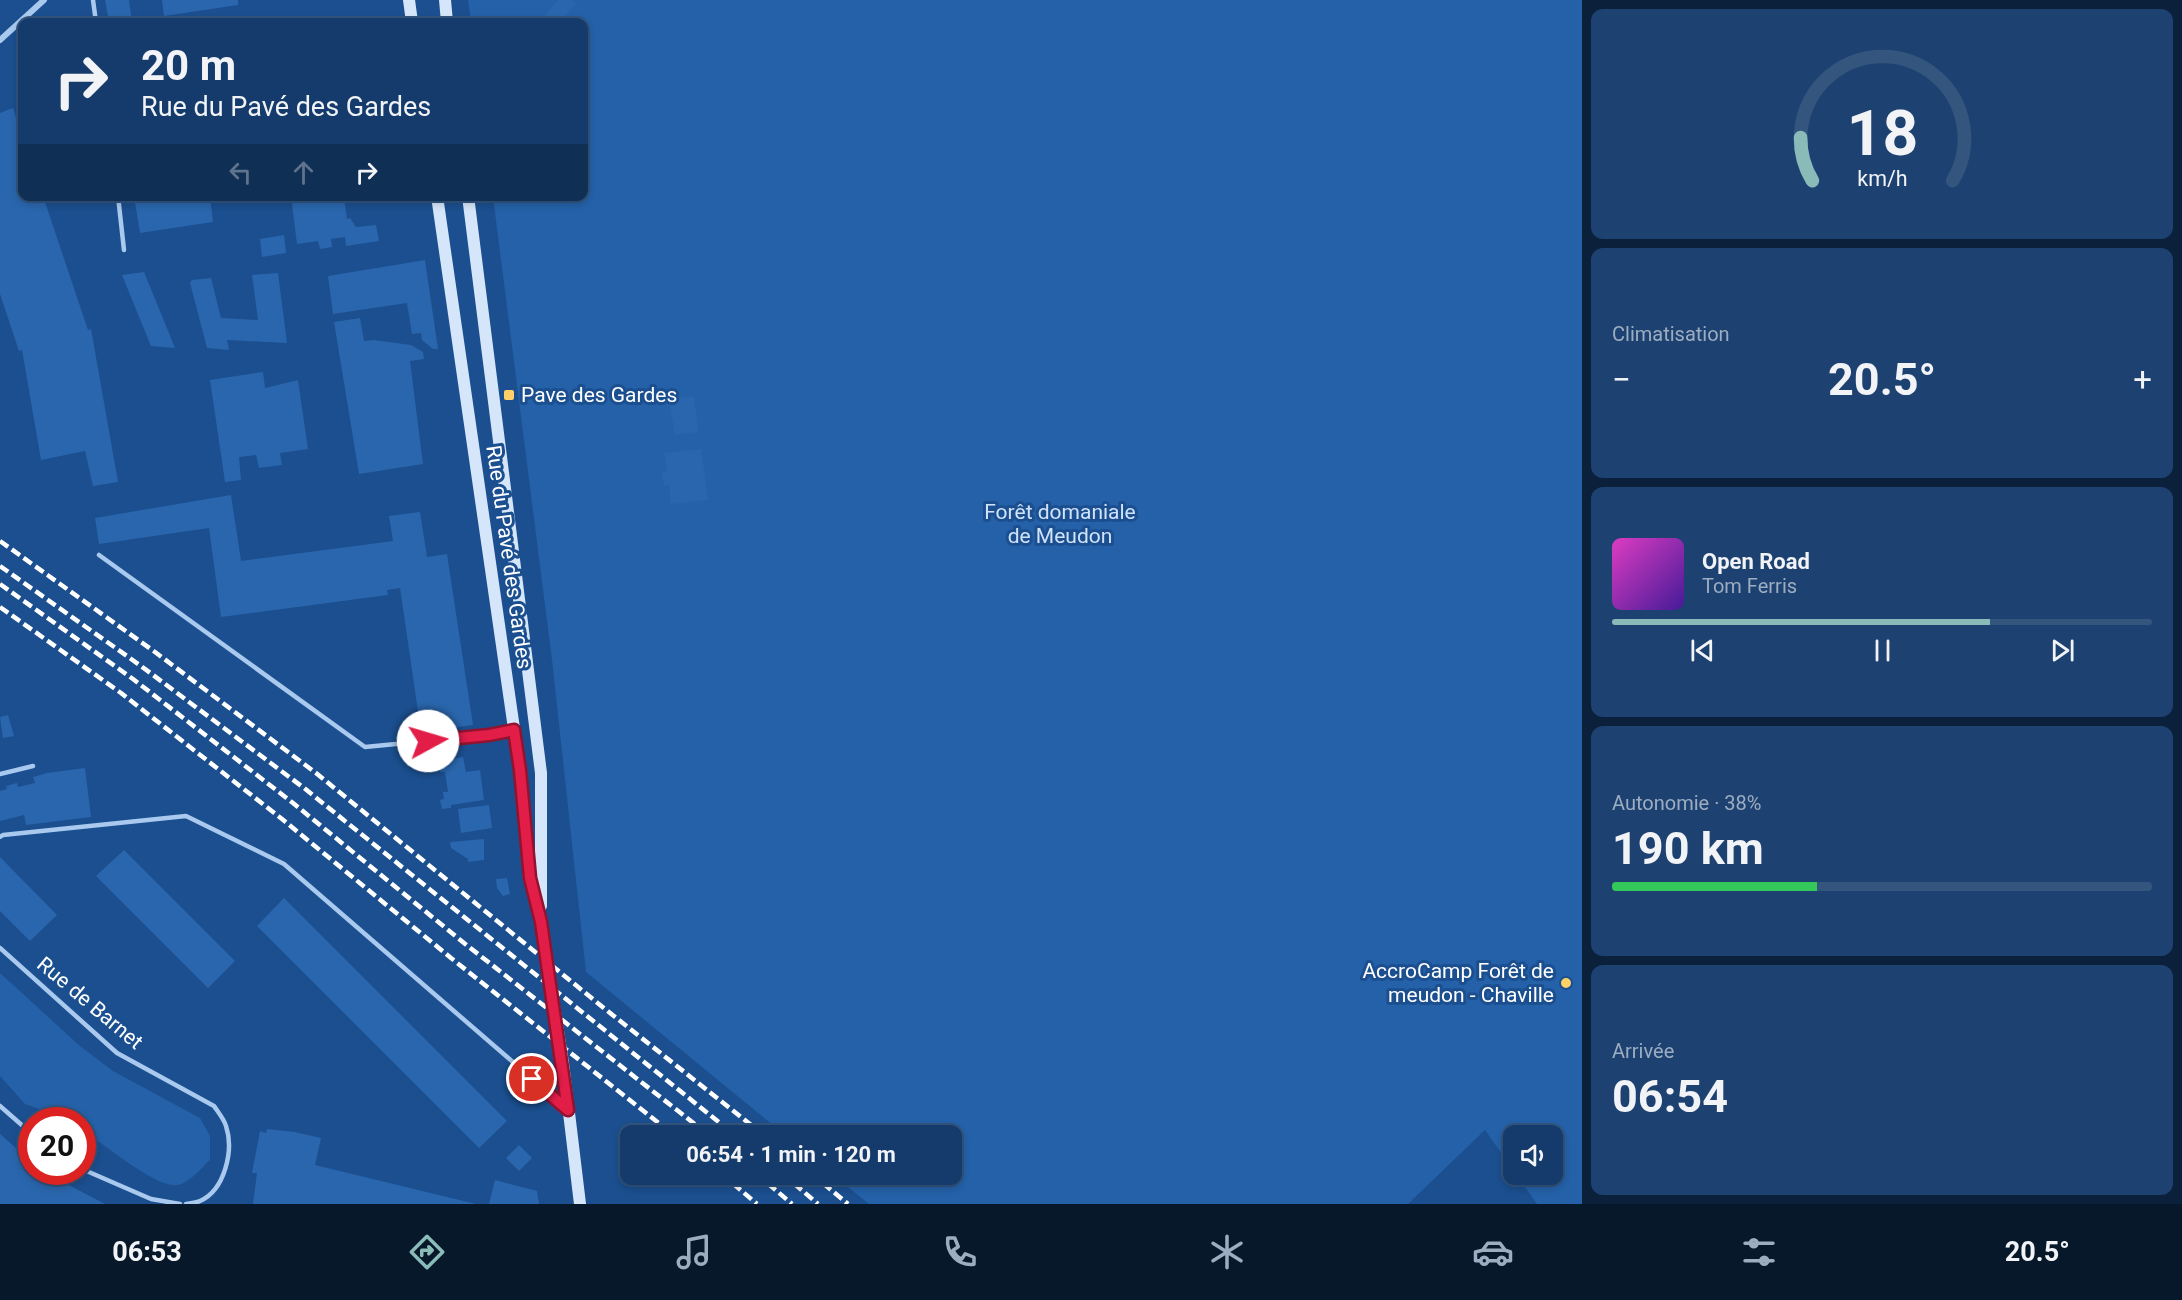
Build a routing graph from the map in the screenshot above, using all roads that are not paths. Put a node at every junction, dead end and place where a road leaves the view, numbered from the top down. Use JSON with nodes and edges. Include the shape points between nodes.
{"nodes":[{"id":1,"x":44,"y":0,"type":"edge"},
{"id":2,"x":93,"y":0,"type":"edge"},
{"id":3,"x":409,"y":0,"type":"edge"},
{"id":4,"x":445,"y":0,"type":"edge"},
{"id":5,"x":24,"y":18,"type":"edge"},
{"id":6,"x":95,"y":18,"type":"edge"},
{"id":7,"x":411,"y":18,"type":"edge"},
{"id":8,"x":447,"y":18,"type":"edge"},
{"id":9,"x":18,"y":24,"type":"edge"},
{"id":10,"x":0,"y":40,"type":"edge"},
{"id":11,"x":119,"y":201,"type":"edge"},
{"id":12,"x":438,"y":201,"type":"edge"},
{"id":13,"x":469,"y":201,"type":"edge"},
{"id":14,"x":124,"y":250,"type":"dead end"},
{"id":15,"x":99,"y":555,"type":"dead end"},
{"id":16,"x":514,"y":730,"type":"junction"},
{"id":17,"x":33,"y":766,"type":"dead end"},
{"id":18,"x":0,"y":774,"type":"edge"},
{"id":19,"x":0,"y":837,"type":"edge"},
{"id":20,"x":541,"y":922,"type":"junction"},
{"id":21,"x":0,"y":948,"type":"edge"},
{"id":22,"x":0,"y":1106,"type":"edge"},
{"id":23,"x":568,"y":1110,"type":"junction"},
{"id":24,"x":18,"y":1122,"type":"edge"},
{"id":25,"x":96,"y":1174,"type":"edge"},
{"id":26,"x":180,"y":1204,"type":"edge"},
{"id":27,"x":186,"y":1204,"type":"edge"},
{"id":28,"x":580,"y":1204,"type":"edge"}],
"edges":[{"from":1,"to":5,"type":"street"},
{"from":2,"to":6,"type":"lane"},
{"from":3,"to":7,"type":"main road"},
{"from":4,"to":8,"type":"main road"},
{"from":9,"to":10,"type":"street"},
{"from":11,"to":14,"type":"lane"},
{"from":12,"to":16,"type":"main road","name":"Rue du Pavé des Gardes"},
{"from":13,"to":20,"type":"main road","name":"Rue du Pavé des Gardes","via":[[541,773]]},
{"from":15,"to":16,"type":"lane","via":[[365,747]]},
{"from":16,"to":20,"type":"main road","name":"Rue du Pavé des Gardes","via":[[530,878]]},
{"from":17,"to":18,"type":"lane"},
{"from":19,"to":23,"type":"lane","via":[[186,816],[285,864]]},
{"from":20,"to":23,"type":"main road","name":"Rue du Pavé des Gardes","bridge":true},
{"from":21,"to":27,"type":"lane","name":"Rue de Barnet","via":[[117,1053],[214,1106],[228,1136],[224,1171],[212,1192],[200,1202]]},
{"from":22,"to":24,"type":"lane"},
{"from":23,"to":28,"type":"main road","name":"Rue du Pavé des Gardes"},
{"from":25,"to":26,"type":"lane","via":[[151,1199]]}]}
